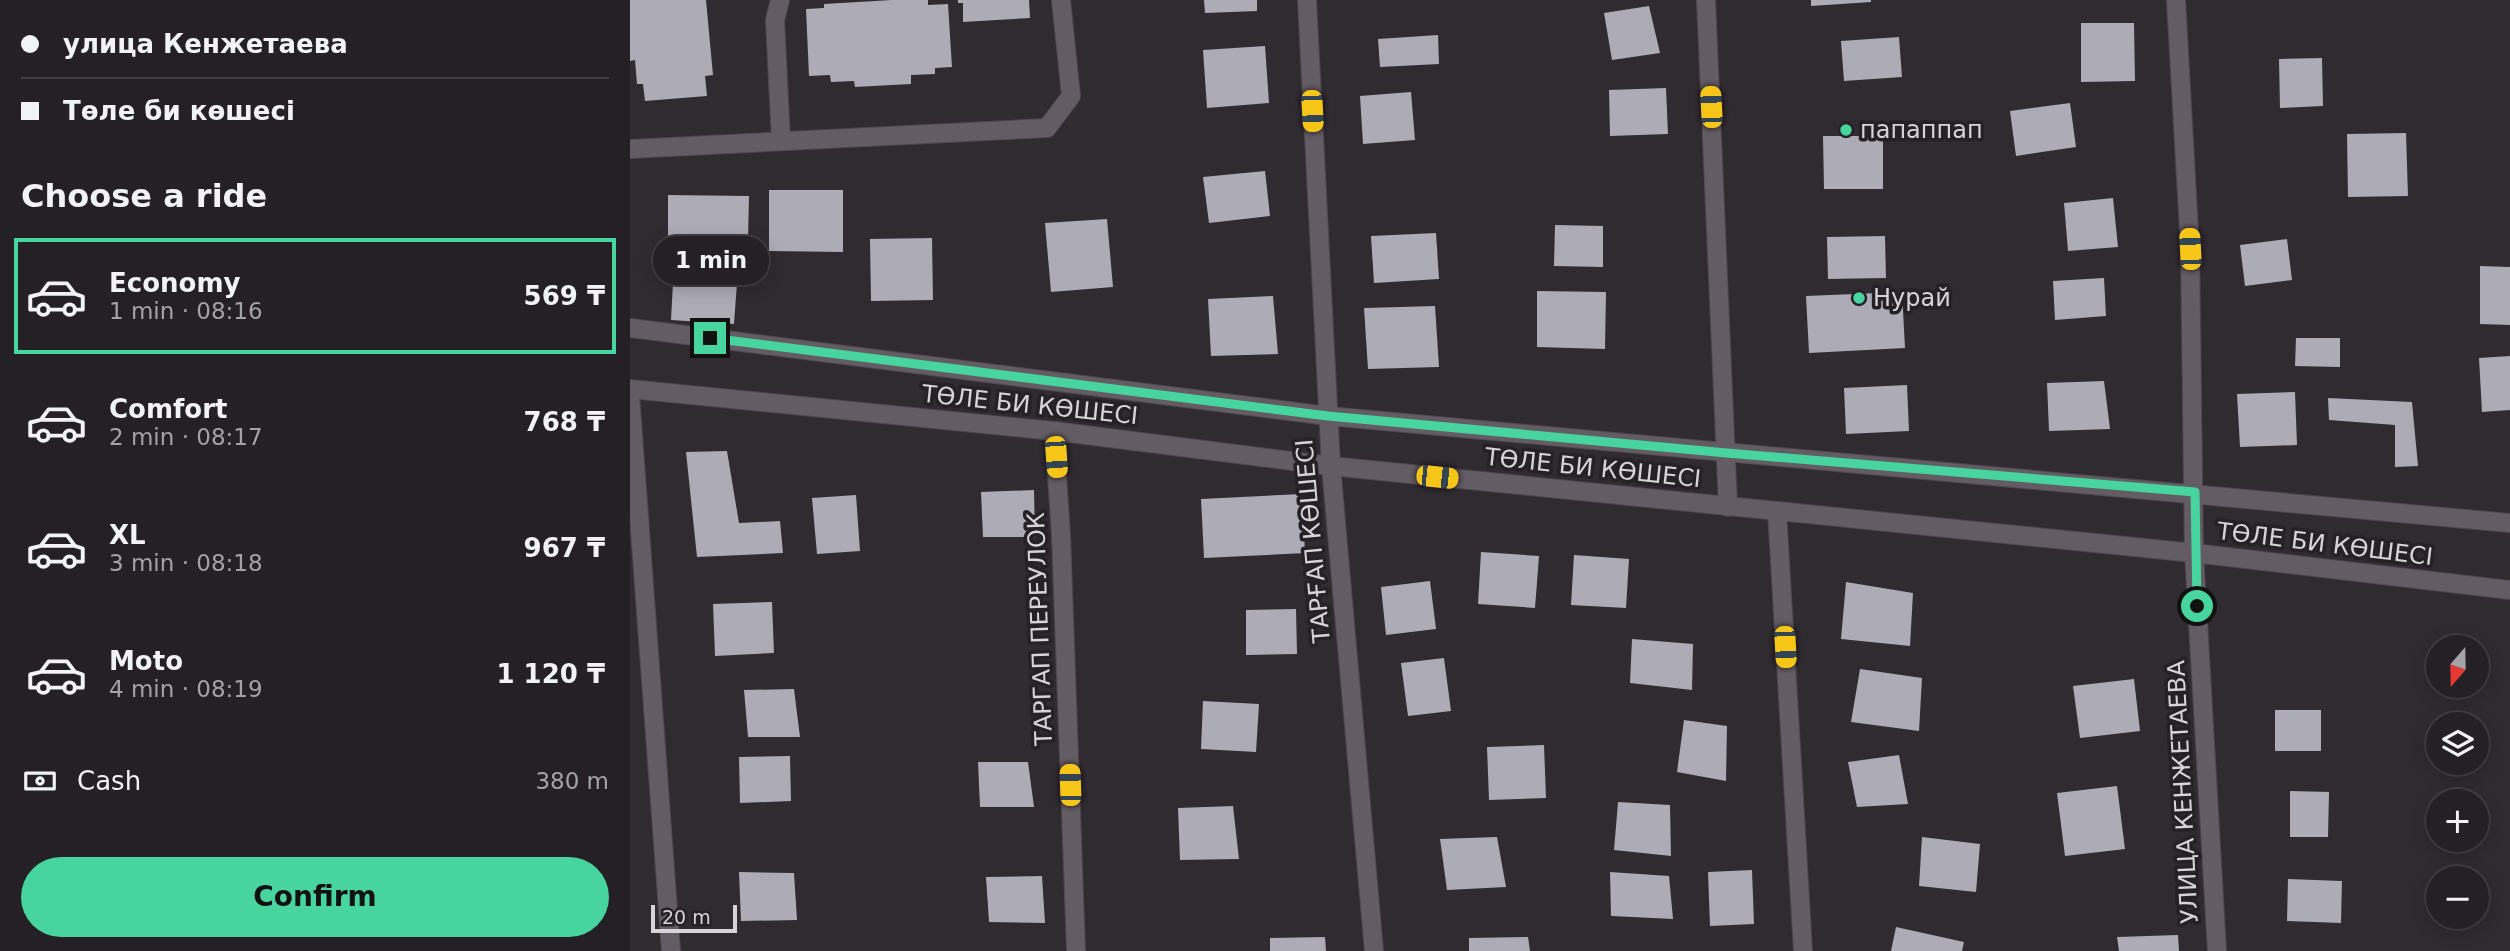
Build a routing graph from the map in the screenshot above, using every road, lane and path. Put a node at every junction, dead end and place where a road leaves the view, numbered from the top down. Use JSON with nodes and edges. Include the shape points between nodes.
{"nodes":[{"id":1,"x":780,"y":0,"type":"edge"},
{"id":2,"x":1061,"y":0,"type":"edge"},
{"id":3,"x":1307,"y":0,"type":"edge"},
{"id":4,"x":1706,"y":0,"type":"edge"},
{"id":5,"x":2176,"y":0,"type":"edge"},
{"id":6,"x":781,"y":141,"type":"junction"},
{"id":7,"x":630,"y":149,"type":"edge"},
{"id":8,"x":630,"y":328,"type":"edge"},
{"id":9,"x":630,"y":392,"type":"edge"},
{"id":10,"x":1328,"y":416,"type":"junction"},
{"id":11,"x":1054,"y":431,"type":"junction"},
{"id":12,"x":1727,"y":453,"type":"junction"},
{"id":13,"x":1331,"y":466,"type":"junction"},
{"id":14,"x":2195,"y":492,"type":"junction"},
{"id":15,"x":1728,"y":507,"type":"junction"},
{"id":16,"x":1777,"y":511,"type":"junction"},
{"id":17,"x":2510,"y":523,"type":"edge"},
{"id":18,"x":2194,"y":553,"type":"junction"},
{"id":19,"x":2510,"y":590,"type":"edge"},
{"id":20,"x":671,"y":951,"type":"edge"},
{"id":21,"x":1076,"y":951,"type":"edge"},
{"id":22,"x":1374,"y":951,"type":"edge"},
{"id":23,"x":1803,"y":951,"type":"edge"},
{"id":24,"x":2217,"y":951,"type":"edge"}],
"edges":[{"from":1,"to":6,"type":"street","via":[[775,20]]},
{"from":2,"to":6,"type":"street","via":[[1071,96],[1047,128]]},
{"from":3,"to":10,"type":"street","name":"ТАРҒАП КӨШЕСІ"},
{"from":4,"to":12,"type":"street"},
{"from":5,"to":14,"type":"street","name":"УЛИЦА КЕНЖЕТАЕВА","via":[[2190,249]]},
{"from":6,"to":7,"type":"street"},
{"from":8,"to":10,"type":"street","name":"ТӨЛЕ БИ КӨШЕСІ"},
{"from":9,"to":11,"type":"street","name":"ТӨЛЕ БИ КӨШЕСІ"},
{"from":9,"to":20,"type":"street"},
{"from":10,"to":12,"type":"street","name":"ТӨЛЕ БИ КӨШЕСІ"},
{"from":10,"to":13,"type":"street","name":"ТАРҒАП КӨШЕСІ"},
{"from":11,"to":13,"type":"street","name":"ТӨЛЕ БИ КӨШЕСІ"},
{"from":11,"to":21,"type":"street","name":"ТАРГАП ПЕРЕУЛОК"},
{"from":12,"to":14,"type":"street","name":"ТӨЛЕ БИ КӨШЕСІ"},
{"from":12,"to":15,"type":"street"},
{"from":13,"to":15,"type":"street","name":"ТӨЛЕ БИ КӨШЕСІ"},
{"from":13,"to":22,"type":"street","name":"ТАРҒАП КӨШЕСІ"},
{"from":14,"to":17,"type":"street","name":"ТӨЛЕ БИ КӨШЕСІ"},
{"from":14,"to":18,"type":"street","name":"УЛИЦА КЕНЖЕТАЕВА"},
{"from":15,"to":16,"type":"street","name":"ТӨЛЕ БИ КӨШЕСІ"},
{"from":16,"to":18,"type":"street","name":"ТӨЛЕ БИ КӨШЕСІ"},
{"from":16,"to":23,"type":"street"},
{"from":18,"to":19,"type":"street","name":"ТӨЛЕ БИ КӨШЕСІ"},
{"from":18,"to":24,"type":"street","name":"УЛИЦА КЕНЖЕТАЕВА"}]}
